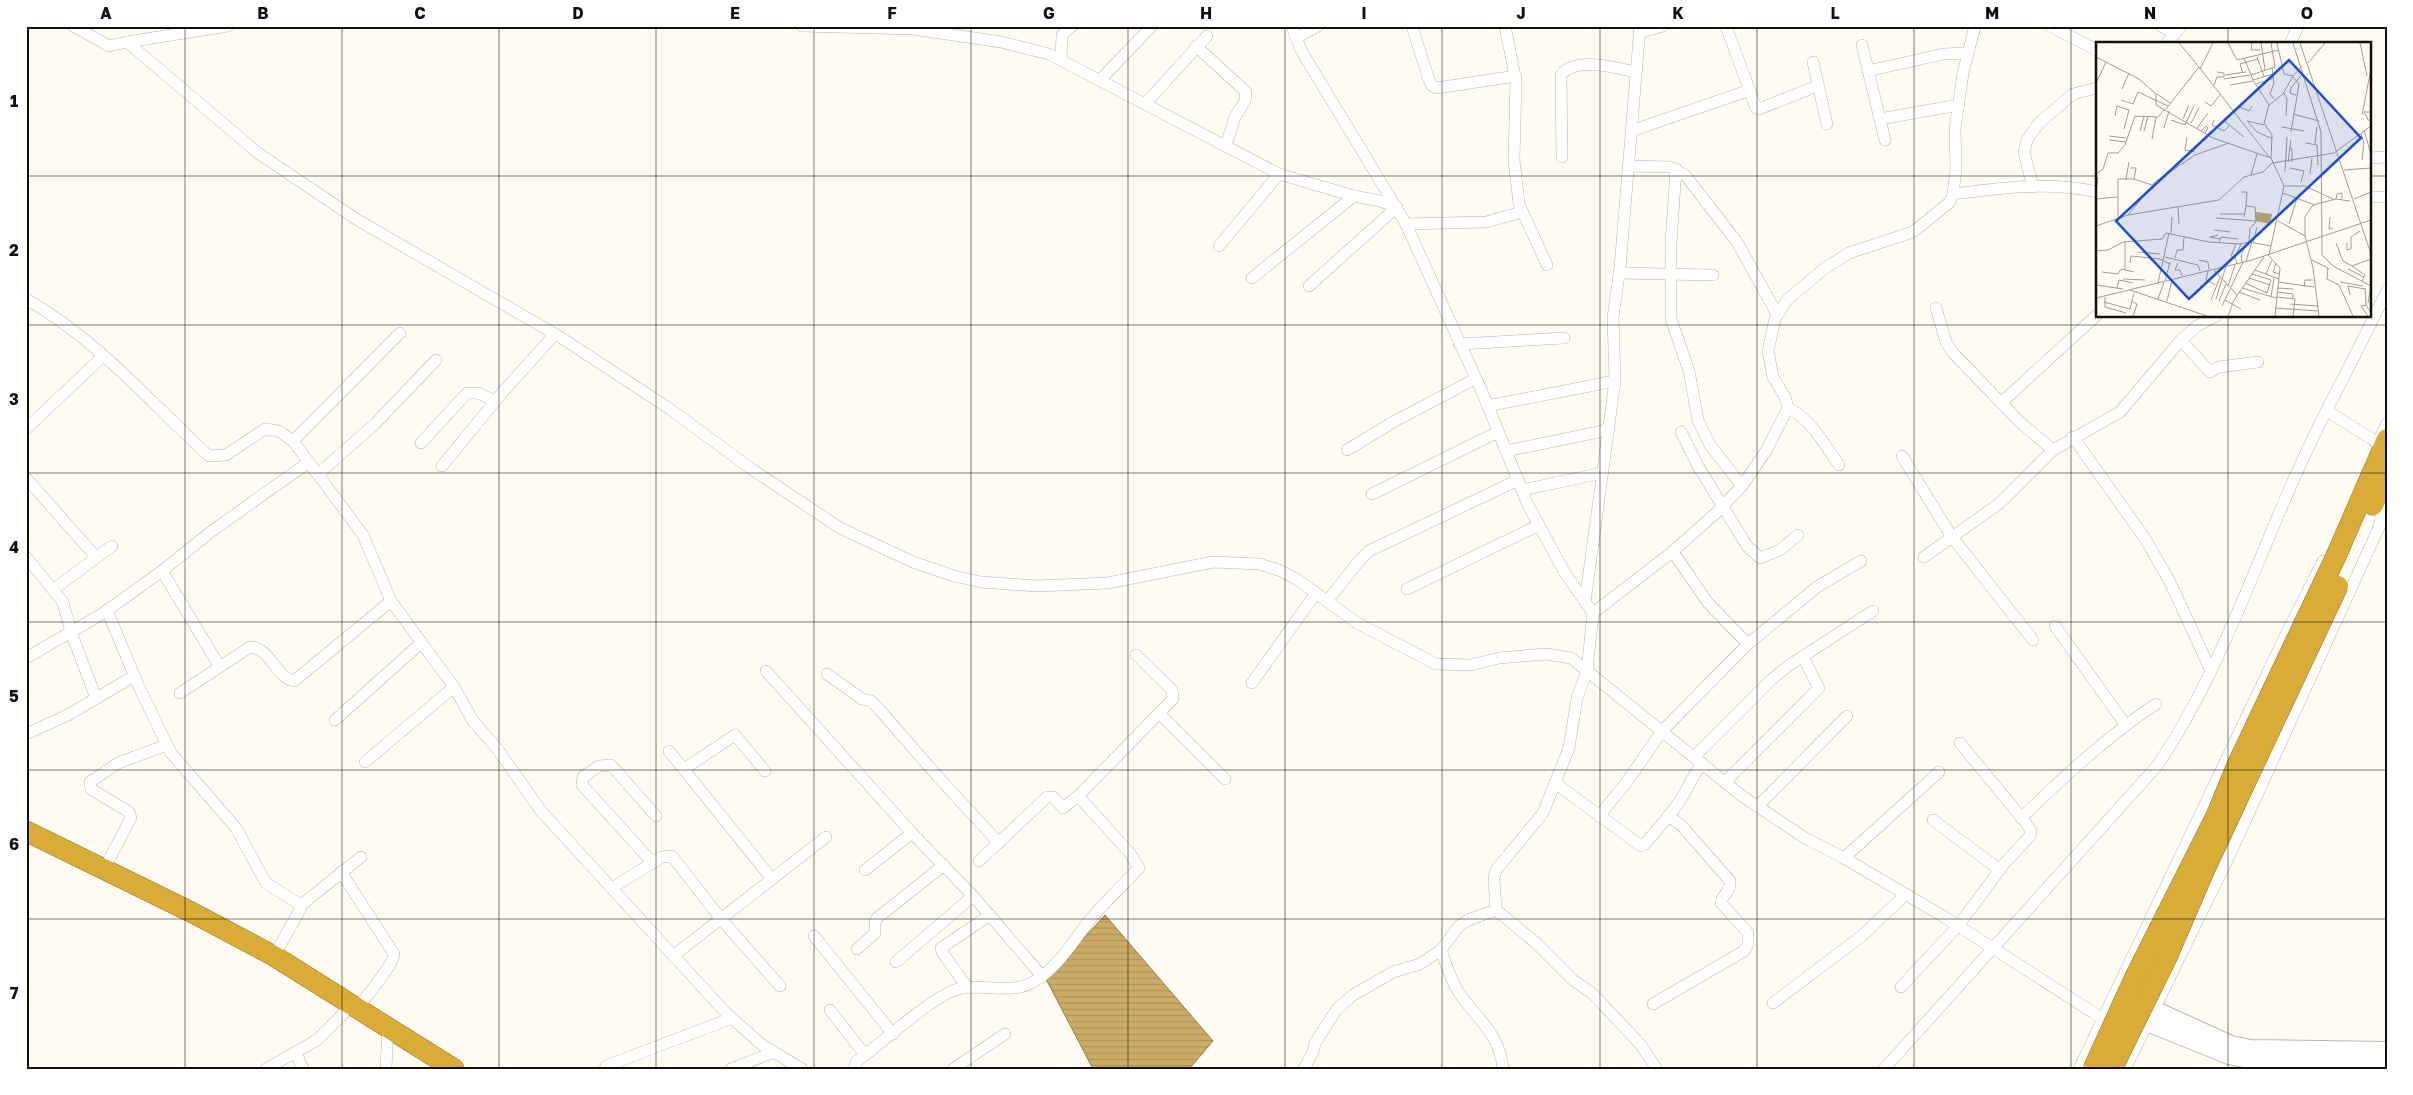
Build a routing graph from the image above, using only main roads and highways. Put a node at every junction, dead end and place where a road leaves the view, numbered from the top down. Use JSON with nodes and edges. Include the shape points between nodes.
{"nodes":[{"id":1,"x":2382,"y":444,"type":"edge"},
{"id":2,"x":2383,"y":483,"type":"edge"},
{"id":3,"x":2344,"y":557,"type":"junction"},
{"id":4,"x":26,"y":831,"type":"edge"},
{"id":5,"x":26,"y":845,"type":"edge"},
{"id":6,"x":350,"y":1011,"type":"junction"},
{"id":7,"x":388,"y":1034,"type":"junction"},
{"id":8,"x":436,"y":1069,"type":"edge"},
{"id":9,"x":454,"y":1069,"type":"edge"},
{"id":10,"x":2093,"y":1069,"type":"edge"},
{"id":11,"x":2112,"y":1069,"type":"edge"}],
"edges":[{"from":1,"to":3,"type":"highway"},
{"from":2,"to":3,"type":"highway"},
{"from":3,"to":10,"type":"highway","bridge":true,"via":[[2237,765],[2216,816]]},
{"from":3,"to":11,"type":"highway","bridge":true,"via":[[2167,957]]},
{"from":4,"to":6,"type":"highway","via":[[274,956]]},
{"from":5,"to":6,"type":"highway","via":[[207,932]]},
{"from":6,"to":7,"type":"highway"},
{"from":7,"to":8,"type":"highway"},
{"from":7,"to":9,"type":"highway"}]}
